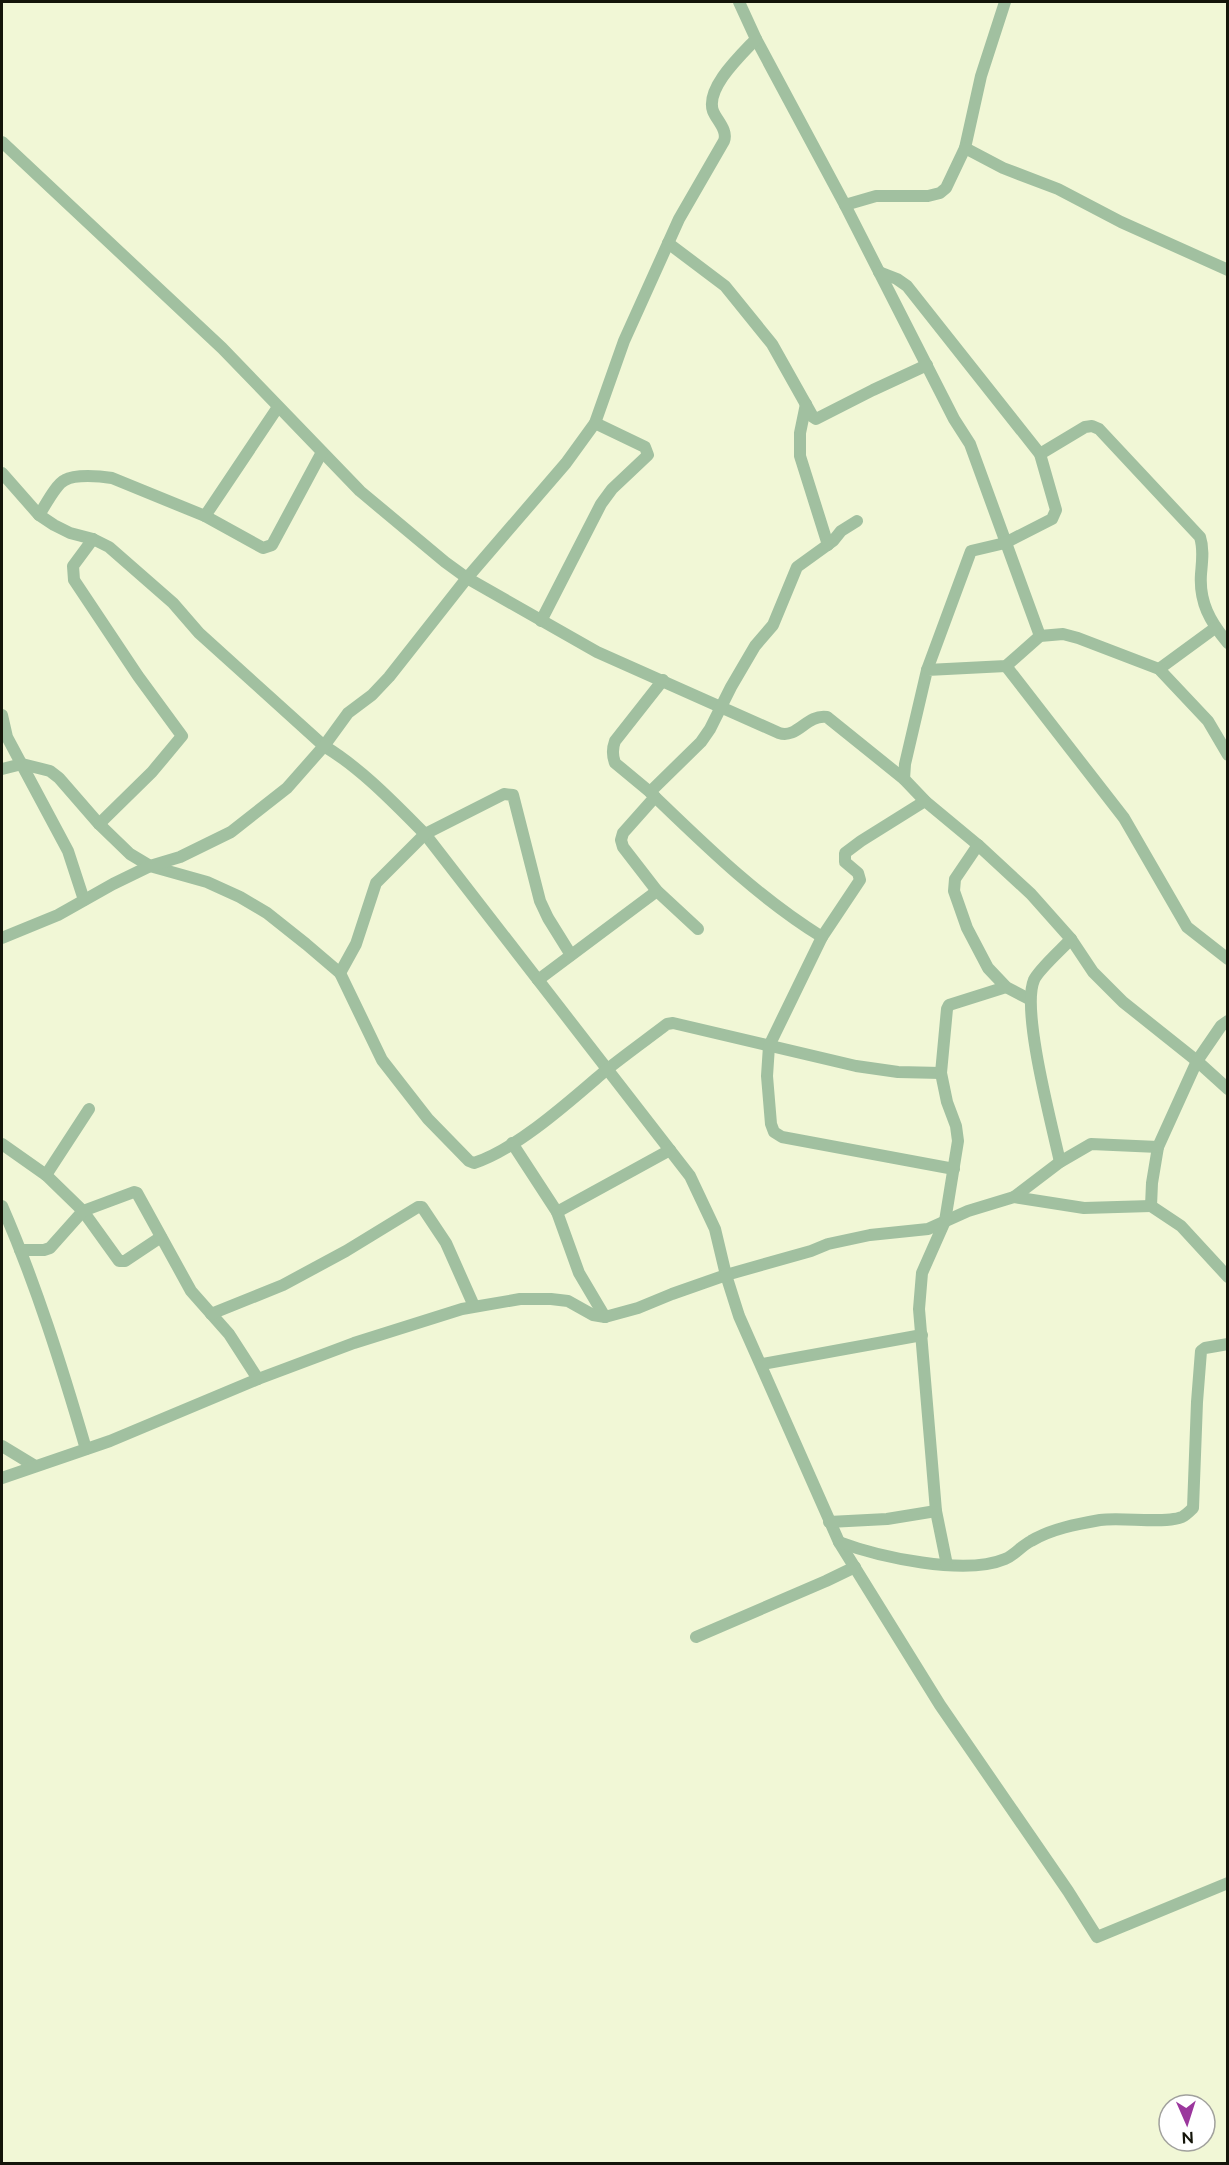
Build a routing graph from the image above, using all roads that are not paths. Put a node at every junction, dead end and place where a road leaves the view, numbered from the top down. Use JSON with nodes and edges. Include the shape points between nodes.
{"nodes":[{"id":1,"x":739,"y":2,"type":"edge"},
{"id":2,"x":1005,"y":2,"type":"edge"},
{"id":3,"x":756,"y":39,"type":"junction"},
{"id":4,"x":2,"y":142,"type":"edge"},
{"id":5,"x":965,"y":148,"type":"junction"},
{"id":6,"x":845,"y":205,"type":"junction"},
{"id":7,"x":668,"y":243,"type":"junction"},
{"id":8,"x":1227,"y":270,"type":"edge"},
{"id":9,"x":879,"y":272,"type":"junction"},
{"id":10,"x":927,"y":365,"type":"junction"},
{"id":11,"x":806,"y":404,"type":"junction"},
{"id":12,"x":278,"y":407,"type":"junction"},
{"id":13,"x":595,"y":423,"type":"junction"},
{"id":14,"x":322,"y":452,"type":"junction"},
{"id":15,"x":1040,"y":454,"type":"junction"},
{"id":16,"x":2,"y":473,"type":"edge"},
{"id":17,"x":39,"y":515,"type":"junction"},
{"id":18,"x":205,"y":516,"type":"junction"},
{"id":19,"x":857,"y":521,"type":"dead end"},
{"id":20,"x":93,"y":539,"type":"junction"},
{"id":21,"x":1005,"y":543,"type":"junction"},
{"id":22,"x":828,"y":545,"type":"junction"},
{"id":23,"x":466,"y":578,"type":"junction"},
{"id":24,"x":541,"y":621,"type":"junction"},
{"id":25,"x":1215,"y":628,"type":"junction"},
{"id":26,"x":1040,"y":636,"type":"junction"},
{"id":27,"x":1227,"y":641,"type":"edge"},
{"id":28,"x":1006,"y":666,"type":"junction"},
{"id":29,"x":1159,"y":669,"type":"junction"},
{"id":30,"x":927,"y":670,"type":"junction"},
{"id":31,"x":663,"y":680,"type":"junction"},
{"id":32,"x":722,"y":708,"type":"junction"},
{"id":33,"x":2,"y":715,"type":"edge"},
{"id":34,"x":324,"y":746,"type":"junction"},
{"id":35,"x":1227,"y":755,"type":"edge"},
{"id":36,"x":22,"y":764,"type":"junction"},
{"id":37,"x":2,"y":769,"type":"edge"},
{"id":38,"x":904,"y":779,"type":"junction"},
{"id":39,"x":652,"y":795,"type":"junction"},
{"id":40,"x":925,"y":801,"type":"junction"},
{"id":41,"x":99,"y":824,"type":"junction"},
{"id":42,"x":425,"y":834,"type":"junction"},
{"id":43,"x":978,"y":845,"type":"junction"},
{"id":44,"x":150,"y":866,"type":"junction"},
{"id":45,"x":657,"y":891,"type":"junction"},
{"id":46,"x":84,"y":900,"type":"junction"},
{"id":47,"x":698,"y":928,"type":"dead end"},
{"id":48,"x":822,"y":937,"type":"junction"},
{"id":49,"x":2,"y":938,"type":"edge"},
{"id":50,"x":1071,"y":939,"type":"junction"},
{"id":51,"x":571,"y":955,"type":"junction"},
{"id":52,"x":1227,"y":959,"type":"edge"},
{"id":53,"x":340,"y":972,"type":"junction"},
{"id":54,"x":538,"y":980,"type":"junction"},
{"id":55,"x":1006,"y":987,"type":"junction"},
{"id":56,"x":1029,"y":999,"type":"junction"},
{"id":57,"x":1227,"y":1021,"type":"edge"},
{"id":58,"x":769,"y":1046,"type":"junction"},
{"id":59,"x":1197,"y":1061,"type":"junction"},
{"id":60,"x":607,"y":1069,"type":"junction"},
{"id":61,"x":941,"y":1073,"type":"junction"},
{"id":62,"x":1227,"y":1089,"type":"edge"},
{"id":63,"x":89,"y":1109,"type":"dead end"},
{"id":64,"x":512,"y":1143,"type":"junction"},
{"id":65,"x":2,"y":1144,"type":"edge"},
{"id":66,"x":1158,"y":1147,"type":"junction"},
{"id":67,"x":670,"y":1150,"type":"junction"},
{"id":68,"x":1060,"y":1162,"type":"junction"},
{"id":69,"x":954,"y":1169,"type":"junction"},
{"id":70,"x":46,"y":1175,"type":"junction"},
{"id":71,"x":1014,"y":1197,"type":"junction"},
{"id":72,"x":2,"y":1206,"type":"edge"},
{"id":73,"x":1151,"y":1206,"type":"junction"},
{"id":74,"x":83,"y":1210,"type":"junction"},
{"id":75,"x":557,"y":1212,"type":"junction"},
{"id":76,"x":945,"y":1221,"type":"junction"},
{"id":77,"x":161,"y":1237,"type":"junction"},
{"id":78,"x":20,"y":1250,"type":"junction"},
{"id":79,"x":726,"y":1275,"type":"junction"},
{"id":80,"x":1227,"y":1276,"type":"edge"},
{"id":81,"x":474,"y":1306,"type":"junction"},
{"id":82,"x":212,"y":1314,"type":"junction"},
{"id":83,"x":605,"y":1317,"type":"junction"},
{"id":84,"x":922,"y":1335,"type":"junction"},
{"id":85,"x":1227,"y":1344,"type":"edge"},
{"id":86,"x":762,"y":1364,"type":"junction"},
{"id":87,"x":258,"y":1379,"type":"junction"},
{"id":88,"x":2,"y":1446,"type":"edge"},
{"id":89,"x":86,"y":1449,"type":"junction"},
{"id":90,"x":35,"y":1466,"type":"junction"},
{"id":91,"x":2,"y":1478,"type":"edge"},
{"id":92,"x":936,"y":1511,"type":"junction"},
{"id":93,"x":829,"y":1522,"type":"junction"},
{"id":94,"x":839,"y":1542,"type":"junction"},
{"id":95,"x":946,"y":1565,"type":"junction"},
{"id":96,"x":855,"y":1567,"type":"junction"},
{"id":97,"x":696,"y":1637,"type":"dead end"},
{"id":98,"x":1227,"y":1882,"type":"edge"}],
"edges":[{"from":1,"to":3,"type":"street"},
{"from":2,"to":5,"type":"street","via":[[981,76]]},
{"from":3,"to":6,"type":"street"},
{"from":3,"to":7,"type":"street","via":[[732,63],[713,93],[713,111],[724,131],[724,141]]},
{"from":4,"to":12,"type":"street","via":[[222,348]]},
{"from":5,"to":6,"type":"street","via":[[940,193],[876,196]]},
{"from":5,"to":8,"type":"street"},
{"from":6,"to":9,"type":"street"},
{"from":7,"to":11,"type":"street","via":[[725,286],[772,344]]},
{"from":7,"to":13,"type":"street","via":[[624,341]]},
{"from":9,"to":10,"type":"street"},
{"from":9,"to":15,"type":"street","via":[[907,286]]},
{"from":10,"to":11,"type":"street","via":[[821,419],[813,417]]},
{"from":10,"to":21,"type":"street","via":[[970,444]]},
{"from":11,"to":22,"type":"street","via":[[800,456]]},
{"from":12,"to":14,"type":"street"},
{"from":12,"to":18,"type":"street"},
{"from":13,"to":23,"type":"street","via":[[566,463]]},
{"from":13,"to":24,"type":"street","via":[[645,447],[648,454],[602,504]]},
{"from":14,"to":18,"type":"street","via":[[272,545],[263,548]]},
{"from":14,"to":23,"type":"street","via":[[360,491]]},
{"from":15,"to":21,"type":"street","via":[[1055,515]]},
{"from":15,"to":25,"type":"street","via":[[1085,427],[1099,429],[1200,537],[1200,595]]},
{"from":16,"to":17,"type":"street"},
{"from":17,"to":18,"type":"street","via":[[67,478],[96,476],[123,481]]},
{"from":17,"to":20,"type":"street","via":[[70,533]]},
{"from":19,"to":22,"type":"street"},
{"from":20,"to":34,"type":"street","via":[[109,547],[172,603],[198,633]]},
{"from":20,"to":41,"type":"street","via":[[73,566],[74,580],[182,736]]},
{"from":21,"to":26,"type":"street"},
{"from":21,"to":30,"type":"street","via":[[974,548],[967,555]]},
{"from":22,"to":32,"type":"street","via":[[797,567],[773,625],[755,646]]},
{"from":23,"to":24,"type":"street"},
{"from":23,"to":34,"type":"street","via":[[389,677],[348,713]]},
{"from":24,"to":31,"type":"street","via":[[597,652]]},
{"from":25,"to":27,"type":"street"},
{"from":25,"to":29,"type":"street"},
{"from":26,"to":28,"type":"street"},
{"from":26,"to":29,"type":"street","via":[[1064,634]]},
{"from":28,"to":30,"type":"street"},
{"from":28,"to":52,"type":"street","via":[[1124,818],[1187,927]]},
{"from":29,"to":35,"type":"street","via":[[1208,721]]},
{"from":30,"to":38,"type":"street"},
{"from":31,"to":32,"type":"street"},
{"from":31,"to":39,"type":"street","via":[[615,741],[612,756]]},
{"from":32,"to":38,"type":"street","via":[[783,735],[816,716],[827,717]]},
{"from":32,"to":39,"type":"street","via":[[701,742]]},
{"from":33,"to":36,"type":"street","via":[[7,737]]},
{"from":34,"to":42,"type":"street","via":[[379,788]]},
{"from":34,"to":44,"type":"street","via":[[280,795],[231,832],[180,857]]},
{"from":36,"to":37,"type":"street"},
{"from":36,"to":41,"type":"street","via":[[50,771],[59,778]]},
{"from":36,"to":46,"type":"street","via":[[69,850]]},
{"from":38,"to":40,"type":"street"},
{"from":39,"to":45,"type":"street","via":[[621,840]]},
{"from":39,"to":48,"type":"street","via":[[737,876]]},
{"from":40,"to":43,"type":"street"},
{"from":40,"to":48,"type":"street","via":[[845,854],[845,862],[860,880]]},
{"from":41,"to":44,"type":"street","via":[[130,854]]},
{"from":42,"to":51,"type":"street","via":[[504,794],[513,795],[540,901]]},
{"from":42,"to":53,"type":"street","via":[[376,883],[361,931]]},
{"from":42,"to":54,"type":"street"},
{"from":43,"to":50,"type":"street","via":[[1031,894]]},
{"from":43,"to":55,"type":"street","via":[[955,879],[954,891],[988,968]]},
{"from":44,"to":46,"type":"street"},
{"from":44,"to":53,"type":"street","via":[[207,882],[240,897],[267,913]]},
{"from":45,"to":47,"type":"street"},
{"from":45,"to":51,"type":"street"},
{"from":46,"to":49,"type":"street"},
{"from":48,"to":58,"type":"street"},
{"from":50,"to":56,"type":"street","via":[[1034,978]]},
{"from":50,"to":59,"type":"street","via":[[1093,972],[1123,1002]]},
{"from":51,"to":54,"type":"street"},
{"from":53,"to":64,"type":"street","via":[[382,1060],[428,1119],[469,1161],[480,1161]]},
{"from":54,"to":60,"type":"street"},
{"from":55,"to":56,"type":"street"},
{"from":55,"to":61,"type":"street","via":[[947,1007]]},
{"from":56,"to":68,"type":"street"},
{"from":57,"to":59,"type":"street"},
{"from":58,"to":60,"type":"street","via":[[673,1023]]},
{"from":58,"to":61,"type":"street","via":[[856,1066]]},
{"from":58,"to":69,"type":"street","via":[[767,1076],[774,1132],[782,1137]]},
{"from":59,"to":62,"type":"street"},
{"from":59,"to":66,"type":"street"},
{"from":60,"to":64,"type":"street","via":[[558,1112]]},
{"from":60,"to":67,"type":"street"},
{"from":61,"to":69,"type":"street","via":[[958,1134]]},
{"from":63,"to":70,"type":"street"},
{"from":64,"to":75,"type":"street"},
{"from":65,"to":70,"type":"street"},
{"from":66,"to":68,"type":"street","via":[[1091,1144]]},
{"from":66,"to":73,"type":"street"},
{"from":67,"to":75,"type":"street"},
{"from":67,"to":79,"type":"street","via":[[690,1176],[715,1229]]},
{"from":68,"to":71,"type":"street"},
{"from":69,"to":76,"type":"street"},
{"from":70,"to":74,"type":"street"},
{"from":71,"to":73,"type":"street","via":[[1084,1208]]},
{"from":71,"to":76,"type":"street"},
{"from":72,"to":78,"type":"street"},
{"from":73,"to":80,"type":"street","via":[[1181,1226]]},
{"from":74,"to":77,"type":"street","via":[[136,1192]]},
{"from":74,"to":77,"type":"street","via":[[119,1261]]},
{"from":74,"to":78,"type":"street","via":[[50,1248]]},
{"from":75,"to":83,"type":"street","via":[[579,1273]]},
{"from":76,"to":79,"type":"street","via":[[919,1231],[848,1239]]},
{"from":76,"to":84,"type":"street","via":[[922,1273]]},
{"from":77,"to":82,"type":"street","via":[[191,1291]]},
{"from":78,"to":89,"type":"street"},
{"from":79,"to":83,"type":"street"},
{"from":79,"to":86,"type":"street","via":[[739,1316]]},
{"from":81,"to":82,"type":"street","via":[[439,1230],[418,1207],[283,1285]]},
{"from":81,"to":83,"type":"street","via":[[551,1299],[568,1301]]},
{"from":81,"to":87,"type":"street","via":[[354,1343]]},
{"from":82,"to":87,"type":"street"},
{"from":84,"to":86,"type":"street"},
{"from":84,"to":92,"type":"street"},
{"from":85,"to":95,"type":"street","via":[[1201,1351],[1193,1508],[1183,1516],[1077,1524],[1030,1541],[1004,1560]]},
{"from":86,"to":93,"type":"street"},
{"from":87,"to":89,"type":"street"},
{"from":88,"to":90,"type":"street"},
{"from":89,"to":90,"type":"street"},
{"from":90,"to":91,"type":"street"},
{"from":92,"to":93,"type":"street","via":[[887,1520]]},
{"from":92,"to":95,"type":"street"},
{"from":93,"to":94,"type":"street"},
{"from":94,"to":95,"type":"street","via":[[876,1554]]},
{"from":94,"to":96,"type":"street"},
{"from":96,"to":97,"type":"street"},
{"from":96,"to":98,"type":"street","via":[[940,1705],[1097,1937]]}]}
